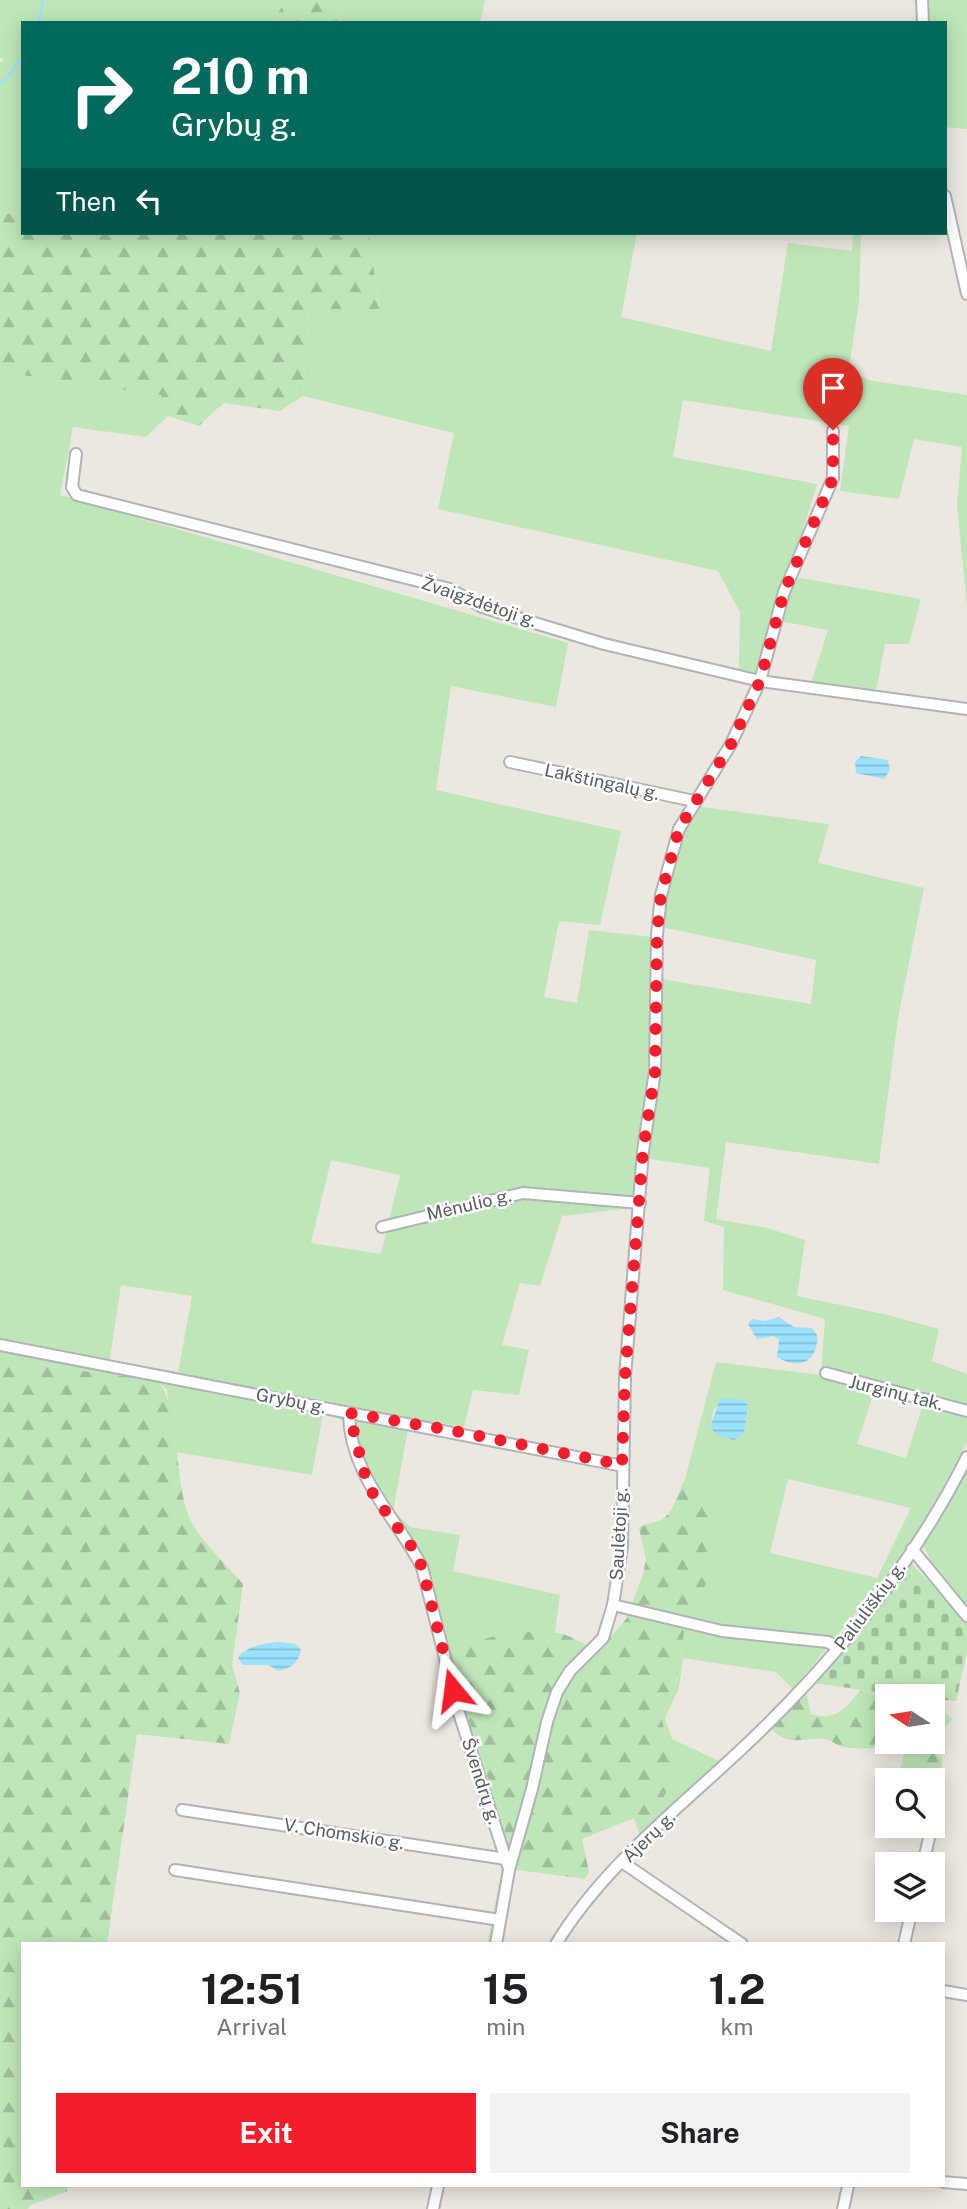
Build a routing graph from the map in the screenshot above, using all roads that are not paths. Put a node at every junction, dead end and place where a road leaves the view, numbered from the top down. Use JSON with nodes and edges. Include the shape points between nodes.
{"nodes":[{"id":1,"x":922,"y":0,"type":"edge"},
{"id":2,"x":923,"y":21,"type":"edge"},
{"id":3,"x":947,"y":205,"type":"edge"},
{"id":4,"x":967,"y":294,"type":"edge"},
{"id":5,"x":833,"y":430,"type":"dead end"},
{"id":6,"x":76,"y":454,"type":"dead end"},
{"id":7,"x":760,"y":681,"type":"junction"},
{"id":8,"x":967,"y":709,"type":"edge"},
{"id":9,"x":510,"y":762,"type":"dead end"},
{"id":10,"x":694,"y":801,"type":"junction"},
{"id":11,"x":640,"y":1203,"type":"junction"},
{"id":12,"x":383,"y":1227,"type":"dead end"},
{"id":13,"x":0,"y":1345,"type":"edge"},
{"id":14,"x":825,"y":1373,"type":"dead end"},
{"id":15,"x":967,"y":1411,"type":"edge"},
{"id":16,"x":349,"y":1413,"type":"junction"},
{"id":17,"x":967,"y":1457,"type":"edge"},
{"id":18,"x":622,"y":1465,"type":"junction"},
{"id":19,"x":912,"y":1549,"type":"junction"},
{"id":20,"x":613,"y":1605,"type":"junction"},
{"id":21,"x":967,"y":1616,"type":"edge"},
{"id":22,"x":839,"y":1648,"type":"junction"},
{"id":23,"x":752,"y":1740,"type":"joint"},
{"id":24,"x":182,"y":1810,"type":"dead end"},
{"id":25,"x":622,"y":1862,"type":"junction"},
{"id":26,"x":507,"y":1864,"type":"junction"},
{"id":27,"x":175,"y":1870,"type":"dead end"},
{"id":28,"x":500,"y":1920,"type":"junction"},
{"id":29,"x":909,"y":1922,"type":"edge"},
{"id":30,"x":496,"y":1942,"type":"edge"},
{"id":31,"x":557,"y":1942,"type":"edge"},
{"id":32,"x":739,"y":1942,"type":"edge"},
{"id":33,"x":904,"y":1942,"type":"edge"},
{"id":34,"x":945,"y":1991,"type":"edge"},
{"id":35,"x":967,"y":1995,"type":"edge"},
{"id":36,"x":945,"y":2182,"type":"edge"},
{"id":37,"x":967,"y":2184,"type":"edge"},
{"id":38,"x":438,"y":2187,"type":"edge"},
{"id":39,"x":848,"y":2187,"type":"edge"},
{"id":40,"x":433,"y":2209,"type":"edge"},
{"id":41,"x":843,"y":2209,"type":"edge"}],
"edges":[{"from":1,"to":2,"type":"street"},
{"from":3,"to":4,"type":"street"},
{"from":5,"to":7,"type":"street","name":"Saulėtoji g.","via":[[833,478],[784,592]]},
{"from":6,"to":7,"type":"street","name":"Žvaigždėtoji g.","via":[[72,487],[77,495],[450,589],[482,607],[604,644]]},
{"from":7,"to":8,"type":"street","name":"Žvaigždėtoji g."},
{"from":7,"to":10,"type":"street","name":"Saulėtoji g.","via":[[731,744]]},
{"from":9,"to":10,"type":"street","name":"Lakštingalų g."},
{"from":10,"to":11,"type":"street","name":"Saulėtoji g.","via":[[671,851],[661,895],[655,1072]]},
{"from":11,"to":12,"type":"street","name":"Mėnulio g.","via":[[523,1193]]},
{"from":11,"to":18,"type":"street","name":"Saulėtoji g."},
{"from":13,"to":16,"type":"street","name":"Grybų g."},
{"from":14,"to":15,"type":"street","name":"Jurginų tak."},
{"from":16,"to":18,"type":"street","name":"Grybų g."},
{"from":16,"to":26,"type":"street","name":"Švendrų g.","via":[[374,1496],[422,1567],[458,1710]]},
{"from":17,"to":19,"type":"street","name":"Paliuliškių g."},
{"from":18,"to":20,"type":"street","name":"Saulėtoji g.","via":[[622,1547]]},
{"from":19,"to":21,"type":"street"},
{"from":19,"to":22,"type":"street","name":"Paliuliškių g."},
{"from":20,"to":22,"type":"street","name":"Saulėtoji g.","via":[[722,1631],[828,1642]]},
{"from":20,"to":26,"type":"street","via":[[603,1638],[570,1671],[557,1692]]},
{"from":22,"to":23,"type":"street","name":"Paliuliškių g."},
{"from":23,"to":25,"type":"street","name":"Ajerų g."},
{"from":24,"to":26,"type":"street","name":"V. Chomskio g."},
{"from":25,"to":31,"type":"street","name":"Ajerų g."},
{"from":25,"to":32,"type":"street"},
{"from":26,"to":28,"type":"street","name":"Švendrų g."},
{"from":27,"to":28,"type":"street"},
{"from":28,"to":30,"type":"street","name":"Švendrų g."},
{"from":29,"to":33,"type":"street"},
{"from":34,"to":35,"type":"street"},
{"from":36,"to":37,"type":"street"},
{"from":38,"to":40,"type":"street"},
{"from":39,"to":41,"type":"street"}]}
